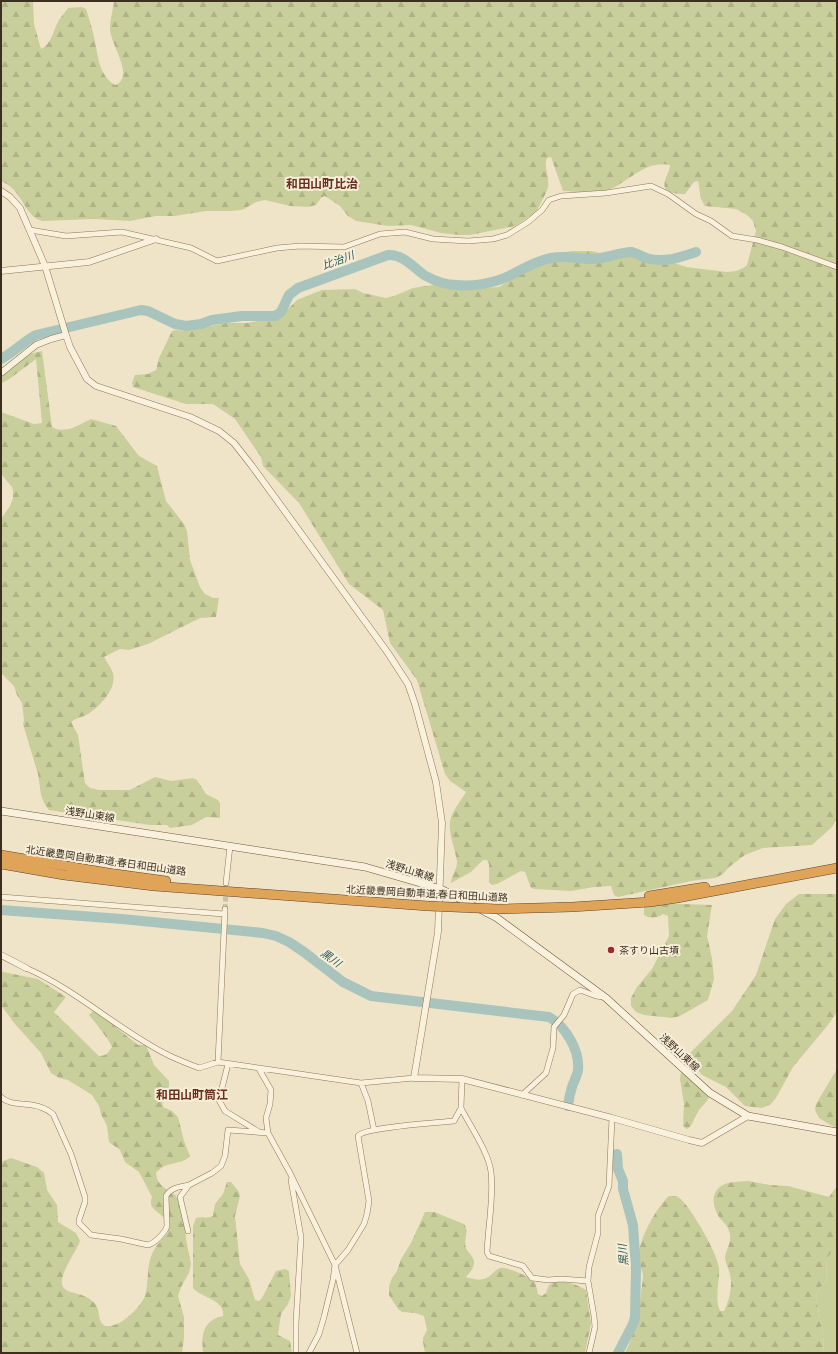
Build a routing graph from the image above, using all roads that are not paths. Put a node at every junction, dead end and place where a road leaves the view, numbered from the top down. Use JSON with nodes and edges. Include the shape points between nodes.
{"nodes":[{"id":1,"x":1,"y":191,"type":"edge"},
{"id":2,"x":30,"y":230,"type":"junction"},
{"id":3,"x":156,"y":239,"type":"junction"},
{"id":4,"x":45,"y":266,"type":"junction"},
{"id":5,"x":837,"y":267,"type":"edge"},
{"id":6,"x":1,"y":271,"type":"edge"},
{"id":7,"x":66,"y":335,"type":"junction"},
{"id":8,"x":1,"y":373,"type":"edge"},
{"id":9,"x":1,"y":811,"type":"edge"},
{"id":10,"x":230,"y":846,"type":"junction"},
{"id":11,"x":1,"y":855,"type":"edge"},
{"id":12,"x":1,"y":864,"type":"edge"},
{"id":13,"x":837,"y":864,"type":"edge"},
{"id":14,"x":837,"y":868,"type":"edge"},
{"id":15,"x":226,"y":883,"type":"tunnel mouth"},
{"id":16,"x":440,"y":889,"type":"junction"},
{"id":17,"x":256,"y":893,"type":"junction"},
{"id":18,"x":1,"y":897,"type":"edge"},
{"id":19,"x":596,"y":905,"type":"junction"},
{"id":20,"x":1,"y":955,"type":"edge"},
{"id":21,"x":26,"y":968,"type":"joint"},
{"id":22,"x":606,"y":998,"type":"junction"},
{"id":23,"x":218,"y":1062,"type":"junction"},
{"id":24,"x":228,"y":1064,"type":"junction"},
{"id":25,"x":259,"y":1069,"type":"junction"},
{"id":26,"x":414,"y":1078,"type":"junction"},
{"id":27,"x":462,"y":1079,"type":"junction"},
{"id":28,"x":361,"y":1084,"type":"junction"},
{"id":29,"x":522,"y":1095,"type":"junction"},
{"id":30,"x":1,"y":1097,"type":"edge"},
{"id":31,"x":461,"y":1108,"type":"junction"},
{"id":32,"x":748,"y":1116,"type":"junction"},
{"id":33,"x":612,"y":1118,"type":"junction"},
{"id":34,"x":374,"y":1130,"type":"junction"},
{"id":35,"x":260,"y":1132,"type":"junction"},
{"id":36,"x":837,"y":1132,"type":"edge"},
{"id":37,"x":268,"y":1133,"type":"junction"},
{"id":38,"x":290,"y":1173,"type":"junction"},
{"id":39,"x":189,"y":1185,"type":"junction"},
{"id":40,"x":188,"y":1232,"type":"dead end"},
{"id":41,"x":335,"y":1265,"type":"junction"},
{"id":42,"x":588,"y":1281,"type":"junction"},
{"id":43,"x":296,"y":1353,"type":"edge"},
{"id":44,"x":308,"y":1353,"type":"edge"},
{"id":45,"x":357,"y":1353,"type":"edge"},
{"id":46,"x":589,"y":1353,"type":"edge"}],
"edges":[{"from":1,"to":2,"type":"street","via":[[20,208]]},
{"from":2,"to":3,"type":"street","via":[[66,236],[122,232]]},
{"from":2,"to":4,"type":"street"},
{"from":3,"to":4,"type":"street","via":[[89,262]]},
{"from":3,"to":5,"type":"street","via":[[191,248],[217,261],[277,248],[344,247],[380,234],[405,232],[434,239],[493,239],[507,235],[528,222],[549,200],[561,196],[651,186],[668,194],[732,236],[782,247]]},
{"from":4,"to":6,"type":"street"},
{"from":4,"to":7,"type":"street"},
{"from":7,"to":8,"type":"street","via":[[36,346]]},
{"from":7,"to":16,"type":"street","via":[[87,379],[96,386],[190,416],[219,430],[234,443],[388,653],[408,684],[416,704],[436,782],[442,823]]},
{"from":9,"to":10,"type":"main road","name":"浅野山東線"},
{"from":10,"to":15,"type":"street"},
{"from":10,"to":16,"type":"main road","name":"浅野山東線","via":[[366,866]]},
{"from":11,"to":17,"type":"highway","name":"北近畿豊岡自動車道;春日和田山道路","via":[[108,873]]},
{"from":12,"to":17,"type":"highway","name":"北近畿豊岡自動車道;春日和田山道路","via":[[109,881]]},
{"from":13,"to":19,"type":"highway","name":"北近畿豊岡自動車道;春日和田山道路"},
{"from":14,"to":19,"type":"highway","name":"北近畿豊岡自動車道;春日和田山道路","via":[[677,898]]},
{"from":16,"to":22,"type":"main road","name":"浅野山東線","via":[[497,918]]},
{"from":16,"to":26,"type":"street","via":[[438,932]]},
{"from":17,"to":19,"type":"highway","name":"北近畿豊岡自動車道;春日和田山道路","bridge":true,"via":[[498,909]]},
{"from":18,"to":23,"type":"street","via":[[225,912]]},
{"from":20,"to":21,"type":"street"},
{"from":21,"to":23,"type":"street","via":[[76,996],[168,1055],[199,1068]]},
{"from":22,"to":29,"type":"street","via":[[580,990],[573,994],[564,1015],[554,1027],[553,1048],[546,1073]]},
{"from":22,"to":32,"type":"main road","name":"浅野山東線","via":[[710,1093]]},
{"from":23,"to":24,"type":"street"},
{"from":24,"to":25,"type":"street"},
{"from":24,"to":35,"type":"street","via":[[219,1100],[225,1111]]},
{"from":25,"to":28,"type":"street"},
{"from":25,"to":37,"type":"street","via":[[271,1090],[266,1118]]},
{"from":26,"to":27,"type":"street"},
{"from":26,"to":28,"type":"street"},
{"from":27,"to":29,"type":"street"},
{"from":27,"to":31,"type":"street"},
{"from":28,"to":34,"type":"street","via":[[368,1101]]},
{"from":29,"to":33,"type":"street"},
{"from":30,"to":39,"type":"street","via":[[12,1102],[34,1105],[53,1114],[71,1154],[85,1197],[78,1220],[90,1235],[151,1244],[168,1226],[168,1192]]},
{"from":31,"to":34,"type":"street","via":[[454,1121]]},
{"from":31,"to":42,"type":"street","via":[[485,1152],[491,1172],[487,1252],[489,1256],[523,1266],[532,1278]]},
{"from":32,"to":33,"type":"street","via":[[702,1143]]},
{"from":32,"to":36,"type":"main road","name":"浅野山東線"},
{"from":33,"to":42,"type":"street","via":[[609,1186],[598,1216],[598,1233]]},
{"from":34,"to":41,"type":"street","via":[[361,1132],[358,1136],[369,1201],[367,1214],[364,1224],[348,1250]]},
{"from":35,"to":37,"type":"street"},
{"from":35,"to":39,"type":"street","via":[[228,1130],[225,1156],[221,1166]]},
{"from":37,"to":38,"type":"street"},
{"from":38,"to":41,"type":"street"},
{"from":38,"to":43,"type":"street","via":[[301,1238]]},
{"from":39,"to":40,"type":"street","via":[[180,1197]]},
{"from":41,"to":44,"type":"street","via":[[319,1334]]},
{"from":41,"to":45,"type":"street"},
{"from":42,"to":46,"type":"street","via":[[595,1327]]}]}
